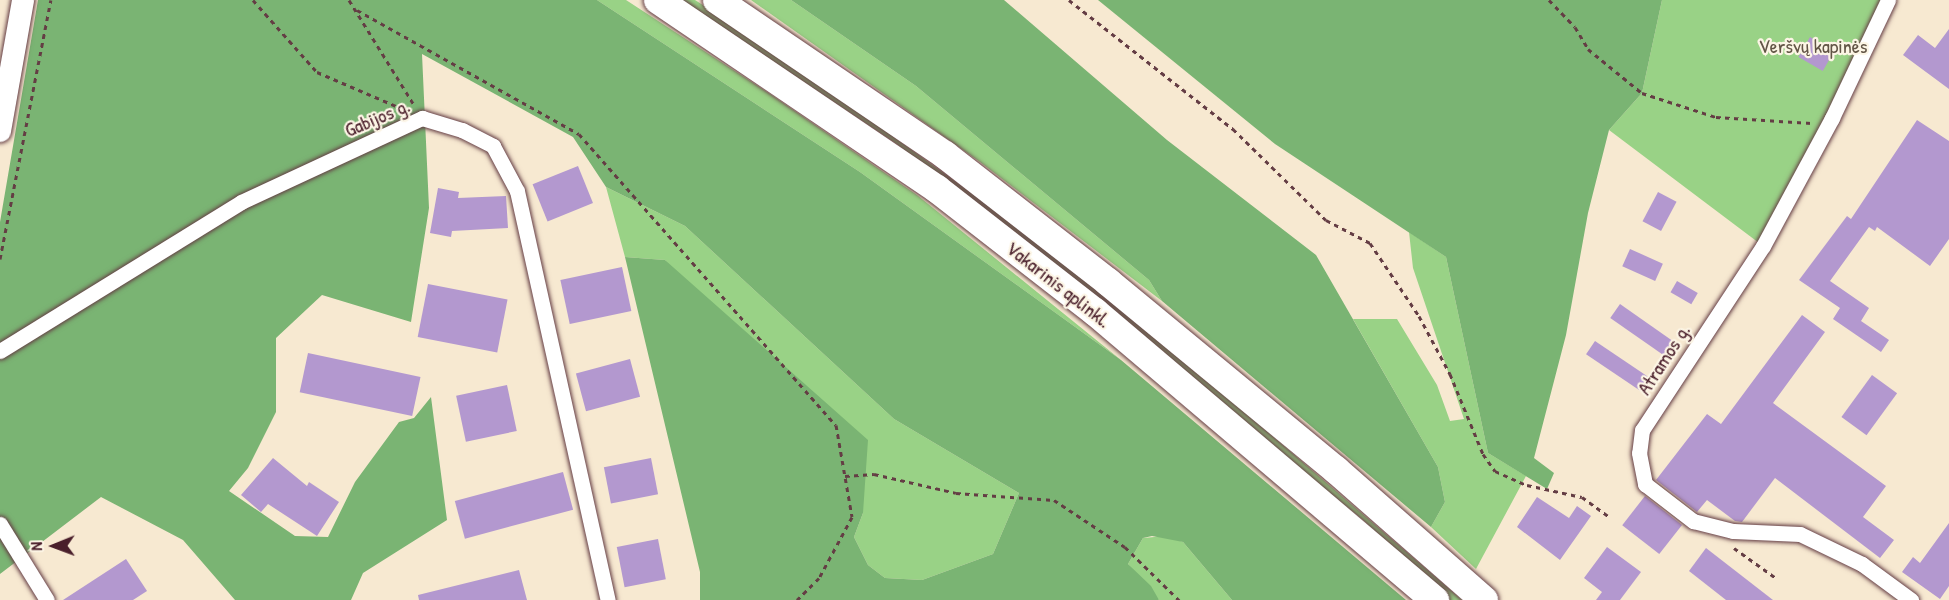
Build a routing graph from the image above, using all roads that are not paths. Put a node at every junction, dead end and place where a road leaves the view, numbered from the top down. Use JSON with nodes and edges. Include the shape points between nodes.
{"nodes":[{"id":1,"x":23,"y":0,"type":"edge"},
{"id":2,"x":658,"y":0,"type":"edge"},
{"id":3,"x":717,"y":0,"type":"edge"},
{"id":4,"x":1888,"y":0,"type":"edge"},
{"id":5,"x":0,"y":131,"type":"edge"},
{"id":6,"x":0,"y":351,"type":"edge"},
{"id":7,"x":0,"y":525,"type":"edge"},
{"id":8,"x":47,"y":600,"type":"edge"},
{"id":9,"x":608,"y":600,"type":"edge"},
{"id":10,"x":1435,"y":600,"type":"edge"},
{"id":11,"x":1484,"y":600,"type":"edge"},
{"id":12,"x":1911,"y":600,"type":"edge"}],
"edges":[{"from":1,"to":5,"type":"street"},
{"from":2,"to":10,"type":"highway","name":"Vakarinis aplinkl.","via":[[772,74],[983,225],[1095,312]]},
{"from":3,"to":11,"type":"highway","name":"Vakarinis aplinkl.","via":[[945,155],[1099,275],[1336,470]]},
{"from":4,"to":12,"type":"street","name":"Atramos g.","via":[[1763,246],[1642,430],[1640,469],[1654,494],[1693,521],[1733,531],[1800,534],[1862,564]]},
{"from":6,"to":9,"type":"street","name":"Gabijos g.","via":[[241,202],[422,118],[462,130],[493,146],[517,191]]},
{"from":7,"to":8,"type":"street"}]}
